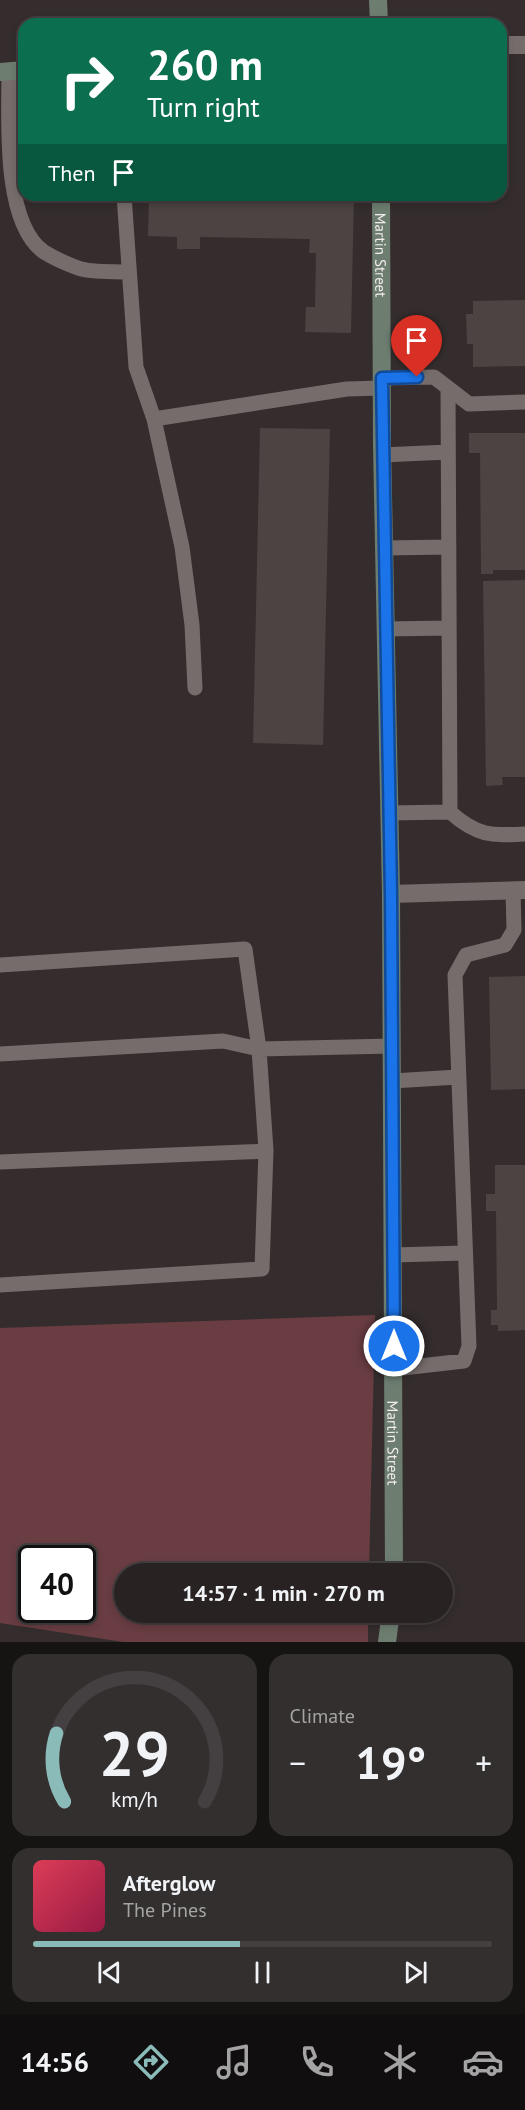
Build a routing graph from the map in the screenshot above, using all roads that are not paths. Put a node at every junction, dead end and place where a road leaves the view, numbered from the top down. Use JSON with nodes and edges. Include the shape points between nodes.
{"nodes":[{"id":1,"x":378,"y":0,"type":"edge"},
{"id":2,"x":380,"y":18,"type":"edge"},
{"id":3,"x":507,"y":45,"type":"edge"},
{"id":4,"x":525,"y":45,"type":"edge"},
{"id":5,"x":11,"y":71,"type":"edge"},
{"id":6,"x":124,"y":201,"type":"edge"},
{"id":7,"x":381,"y":201,"type":"edge"},
{"id":8,"x":129,"y":272,"type":"junction"},
{"id":9,"x":382,"y":383,"type":"junction"},
{"id":10,"x":448,"y":388,"type":"junction"},
{"id":11,"x":525,"y":402,"type":"edge"},
{"id":12,"x":154,"y":419,"type":"junction"},
{"id":13,"x":448,"y":452,"type":"junction"},
{"id":14,"x":382,"y":455,"type":"junction"},
{"id":15,"x":449,"y":547,"type":"junction"},
{"id":16,"x":384,"y":548,"type":"junction"},
{"id":17,"x":449,"y":628,"type":"junction"},
{"id":18,"x":385,"y":629,"type":"junction"},
{"id":19,"x":195,"y":688,"type":"dead end"},
{"id":20,"x":450,"y":812,"type":"junction"},
{"id":21,"x":389,"y":813,"type":"junction"},
{"id":22,"x":525,"y":834,"type":"edge"},
{"id":23,"x":519,"y":891,"type":"edge"},
{"id":24,"x":391,"y":894,"type":"junction"},
{"id":25,"x":0,"y":965,"type":"edge"},
{"id":26,"x":392,"y":1046,"type":"junction"},
{"id":27,"x":259,"y":1049,"type":"junction"},
{"id":28,"x":0,"y":1054,"type":"edge"},
{"id":29,"x":458,"y":1077,"type":"junction"},
{"id":30,"x":392,"y":1081,"type":"junction"},
{"id":31,"x":266,"y":1151,"type":"junction"},
{"id":32,"x":0,"y":1162,"type":"edge"},
{"id":33,"x":465,"y":1253,"type":"junction"},
{"id":34,"x":393,"y":1255,"type":"junction"},
{"id":35,"x":0,"y":1285,"type":"edge"},
{"id":36,"x":394,"y":1369,"type":"junction"},
{"id":37,"x":394,"y":1563,"type":"edge"},
{"id":38,"x":390,"y":1623,"type":"edge"},
{"id":39,"x":387,"y":1642,"type":"edge"}],
"edges":[{"from":1,"to":2,"type":"street"},
{"from":3,"to":4,"type":"street"},
{"from":5,"to":8,"type":"lane","via":[[9,135],[15,203],[26,230],[43,252],[80,269]]},
{"from":6,"to":8,"type":"lane"},
{"from":7,"to":9,"type":"street","name":"Martin Street"},
{"from":8,"to":12,"type":"lane","via":[[136,368]]},
{"from":9,"to":10,"type":"lane","via":[[434,377]]},
{"from":9,"to":12,"type":"lane"},
{"from":9,"to":14,"type":"street","name":"Martin Street"},
{"from":10,"to":11,"type":"lane","via":[[469,404]]},
{"from":10,"to":13,"type":"lane"},
{"from":12,"to":19,"type":"lane","via":[[182,547]]},
{"from":13,"to":14,"type":"lane"},
{"from":13,"to":15,"type":"lane"},
{"from":14,"to":16,"type":"street","name":"Martin Street"},
{"from":15,"to":16,"type":"lane"},
{"from":15,"to":17,"type":"lane"},
{"from":16,"to":18,"type":"street","name":"Martin Street"},
{"from":17,"to":18,"type":"lane"},
{"from":17,"to":20,"type":"lane"},
{"from":18,"to":21,"type":"street","name":"Martin Street"},
{"from":20,"to":21,"type":"lane"},
{"from":20,"to":22,"type":"lane","via":[[467,827],[484,833]]},
{"from":21,"to":24,"type":"street","name":"Martin Street"},
{"from":23,"to":24,"type":"street"},
{"from":23,"to":29,"type":"lane","via":[[514,930],[505,945],[466,955],[455,975]]},
{"from":24,"to":26,"type":"street","name":"Martin Street"},
{"from":25,"to":27,"type":"lane","via":[[245,949]]},
{"from":26,"to":27,"type":"lane"},
{"from":26,"to":30,"type":"street","name":"Martin Street"},
{"from":27,"to":28,"type":"lane","via":[[223,1041]]},
{"from":27,"to":31,"type":"lane"},
{"from":29,"to":30,"type":"lane"},
{"from":29,"to":33,"type":"lane"},
{"from":30,"to":34,"type":"street","name":"Martin Street"},
{"from":31,"to":32,"type":"lane"},
{"from":31,"to":35,"type":"lane","via":[[262,1269]]},
{"from":33,"to":34,"type":"lane"},
{"from":33,"to":36,"type":"lane","via":[[469,1346],[464,1361]]},
{"from":34,"to":36,"type":"street","name":"Martin Street"},
{"from":36,"to":37,"type":"street","name":"Martin Street"},
{"from":38,"to":39,"type":"street"}]}
